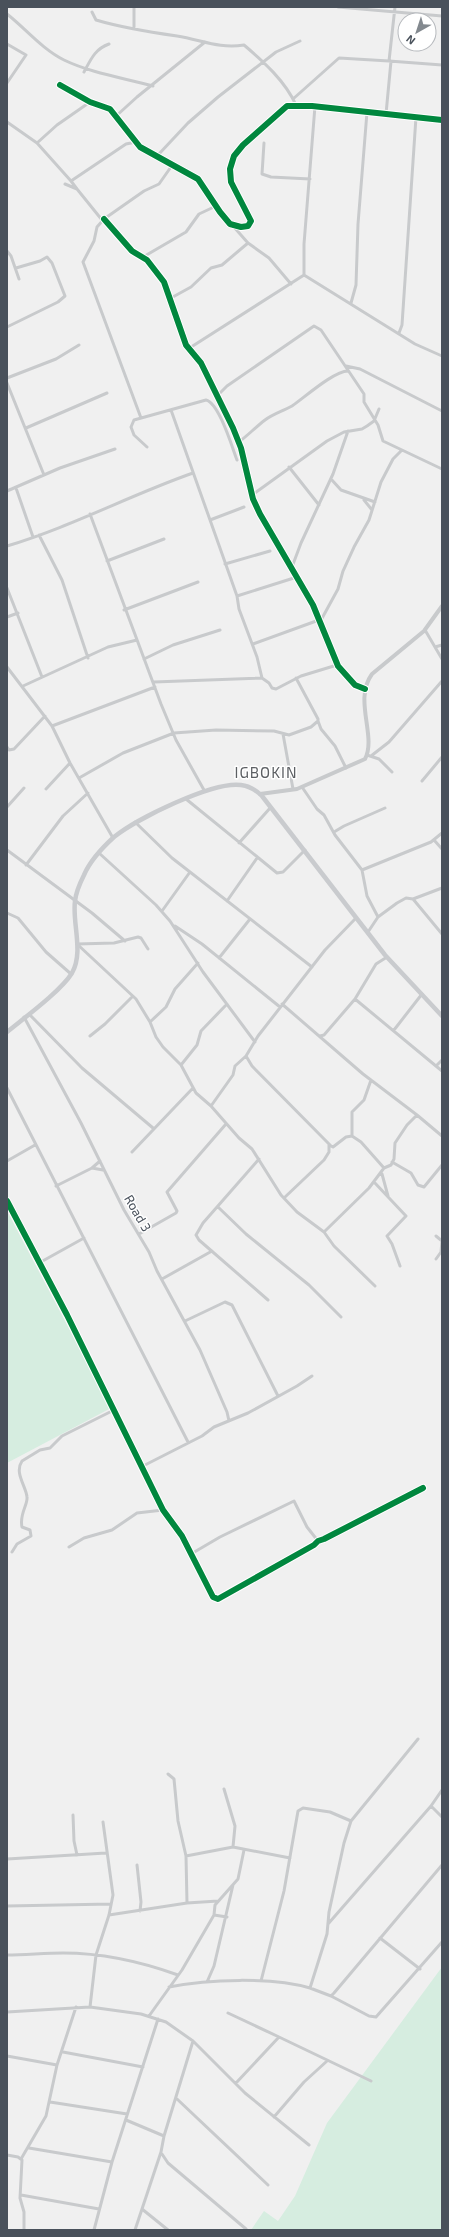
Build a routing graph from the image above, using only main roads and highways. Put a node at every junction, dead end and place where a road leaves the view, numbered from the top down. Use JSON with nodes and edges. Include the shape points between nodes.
{"nodes":[{"id":1,"x":442,"y":1016,"type":"edge"},
{"id":2,"x":8,"y":1030,"type":"edge"}],
"edges":[{"from":1,"to":2,"type":"main road","via":[[387,957],[260,794],[240,784],[204,790],[135,822],[113,838],[84,875],[75,901],[77,944],[71,974]]}]}
